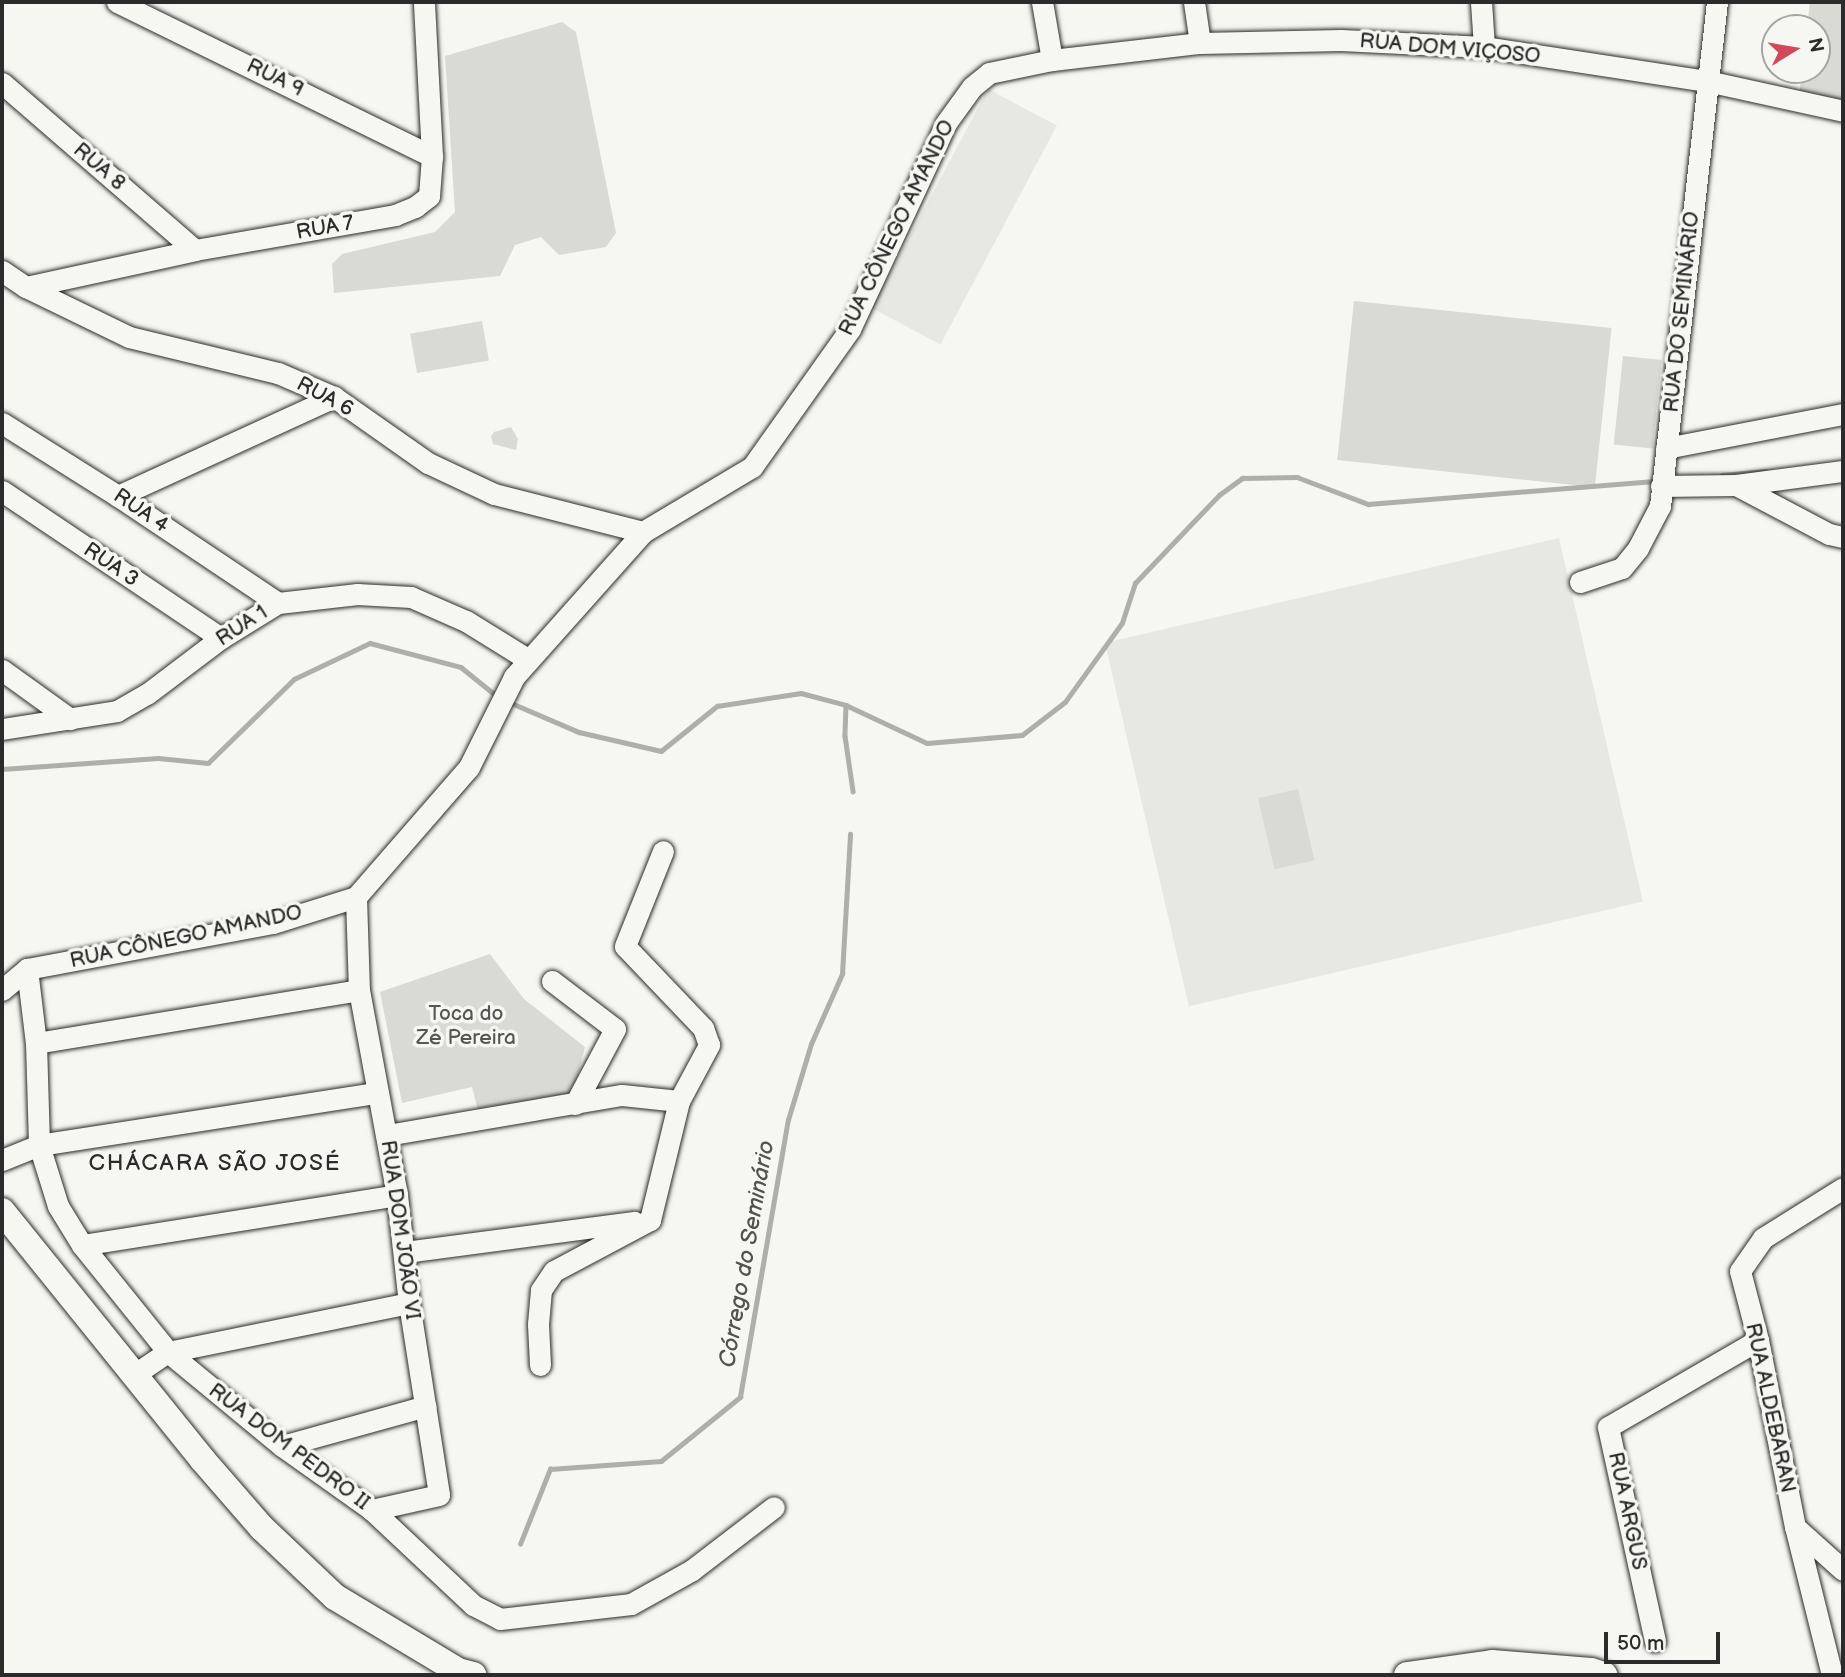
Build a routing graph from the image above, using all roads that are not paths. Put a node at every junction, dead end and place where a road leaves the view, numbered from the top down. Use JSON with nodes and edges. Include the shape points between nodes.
{"nodes":[{"id":1,"x":117,"y":2,"type":"edge"},
{"id":2,"x":424,"y":2,"type":"edge"},
{"id":3,"x":1042,"y":2,"type":"edge"},
{"id":4,"x":1194,"y":2,"type":"edge"},
{"id":5,"x":1481,"y":2,"type":"edge"},
{"id":6,"x":1717,"y":2,"type":"edge"},
{"id":7,"x":1200,"y":43,"type":"junction"},
{"id":8,"x":1484,"y":47,"type":"junction"},
{"id":9,"x":1052,"y":60,"type":"junction"},
{"id":10,"x":1707,"y":81,"type":"junction"},
{"id":11,"x":2,"y":83,"type":"edge"},
{"id":12,"x":1843,"y":111,"type":"edge"},
{"id":13,"x":432,"y":156,"type":"junction"},
{"id":14,"x":195,"y":250,"type":"junction"},
{"id":15,"x":2,"y":271,"type":"edge"},
{"id":16,"x":26,"y":287,"type":"junction"},
{"id":17,"x":334,"y":397,"type":"junction"},
{"id":18,"x":1843,"y":414,"type":"edge"},
{"id":19,"x":2,"y":423,"type":"edge"},
{"id":20,"x":1843,"y":471,"type":"edge"},
{"id":21,"x":1663,"y":476,"type":"junction"},
{"id":22,"x":1736,"y":485,"type":"junction"},
{"id":23,"x":2,"y":491,"type":"edge"},
{"id":24,"x":118,"y":496,"type":"junction"},
{"id":25,"x":642,"y":532,"type":"junction"},
{"id":26,"x":1843,"y":537,"type":"edge"},
{"id":27,"x":1580,"y":582,"type":"dead end"},
{"id":28,"x":278,"y":603,"type":"junction"},
{"id":29,"x":221,"y":638,"type":"junction"},
{"id":30,"x":529,"y":660,"type":"junction"},
{"id":31,"x":2,"y":670,"type":"edge"},
{"id":32,"x":70,"y":719,"type":"junction"},
{"id":33,"x":2,"y":729,"type":"edge"},
{"id":34,"x":663,"y":851,"type":"dead end"},
{"id":35,"x":356,"y":897,"type":"junction"},
{"id":36,"x":27,"y":969,"type":"junction"},
{"id":37,"x":552,"y":981,"type":"dead end"},
{"id":38,"x":2,"y":990,"type":"edge"},
{"id":39,"x":359,"y":990,"type":"junction"},
{"id":40,"x":36,"y":1043,"type":"junction"},
{"id":41,"x":376,"y":1093,"type":"junction"},
{"id":42,"x":679,"y":1101,"type":"junction"},
{"id":43,"x":575,"y":1104,"type":"junction"},
{"id":44,"x":387,"y":1135,"type":"junction"},
{"id":45,"x":39,"y":1145,"type":"junction"},
{"id":46,"x":2,"y":1160,"type":"edge"},
{"id":47,"x":1843,"y":1188,"type":"edge"},
{"id":48,"x":397,"y":1195,"type":"junction"},
{"id":49,"x":2,"y":1210,"type":"edge"},
{"id":50,"x":650,"y":1220,"type":"junction"},
{"id":51,"x":82,"y":1245,"type":"junction"},
{"id":52,"x":405,"y":1252,"type":"junction"},
{"id":53,"x":409,"y":1303,"type":"junction"},
{"id":54,"x":1758,"y":1340,"type":"junction"},
{"id":55,"x":168,"y":1352,"type":"junction"},
{"id":56,"x":540,"y":1365,"type":"dead end"},
{"id":57,"x":135,"y":1374,"type":"junction"},
{"id":58,"x":426,"y":1406,"type":"junction"},
{"id":59,"x":282,"y":1446,"type":"junction"},
{"id":60,"x":774,"y":1507,"type":"dead end"},
{"id":61,"x":372,"y":1510,"type":"junction"},
{"id":62,"x":1795,"y":1527,"type":"junction"},
{"id":63,"x":1843,"y":1570,"type":"edge"},
{"id":64,"x":1655,"y":1641,"type":"dead end"},
{"id":65,"x":473,"y":1675,"type":"edge"},
{"id":66,"x":1407,"y":1675,"type":"edge"},
{"id":67,"x":1604,"y":1675,"type":"edge"},
{"id":68,"x":1832,"y":1675,"type":"edge"}],
"edges":[{"from":1,"to":13,"type":"street","name":"RUA 9"},
{"from":2,"to":13,"type":"street","name":"RUA 7"},
{"from":3,"to":9,"type":"street"},
{"from":4,"to":7,"type":"street"},
{"from":5,"to":8,"type":"street"},
{"from":6,"to":10,"type":"street","name":"RUA DO SEMINÁRIO"},
{"from":7,"to":8,"type":"street","name":"RUA DOM VIÇOSO","via":[[1341,40]]},
{"from":7,"to":9,"type":"street","name":"RUA DOM VIÇOSO"},
{"from":8,"to":10,"type":"street","name":"RUA DOM VIÇOSO"},
{"from":9,"to":25,"type":"street","name":"RUA CÔNEGO AMANDO","via":[[989,73],[972,87],[946,123],[850,329],[752,467]]},
{"from":10,"to":12,"type":"street","name":"RUA DOM VIÇOSO"},
{"from":10,"to":21,"type":"street","name":"RUA DO SEMINÁRIO"},
{"from":11,"to":14,"type":"street","name":"RUA 8"},
{"from":13,"to":14,"type":"street","name":"RUA 7","via":[[429,196],[395,215]]},
{"from":14,"to":16,"type":"street","name":"RUA 7"},
{"from":15,"to":16,"type":"street","name":"RUA 6"},
{"from":16,"to":17,"type":"street","name":"RUA 6","via":[[129,337],[278,373]]},
{"from":17,"to":24,"type":"street"},
{"from":17,"to":25,"type":"street","name":"RUA 6","via":[[428,463],[494,494]]},
{"from":18,"to":21,"type":"street"},
{"from":19,"to":24,"type":"street","name":"RUA 4"},
{"from":20,"to":22,"type":"street"},
{"from":21,"to":22,"type":"street"},
{"from":21,"to":27,"type":"street","name":"RUA DO SEMINÁRIO","via":[[1638,548],[1622,568]]},
{"from":22,"to":26,"type":"street"},
{"from":23,"to":29,"type":"street","name":"RUA 3"},
{"from":24,"to":28,"type":"street","name":"RUA 4"},
{"from":25,"to":30,"type":"street","name":"RUA CÔNEGO AMANDO"},
{"from":28,"to":29,"type":"street","name":"RUA 1"},
{"from":28,"to":30,"type":"street","name":"RUA 1","via":[[357,594],[411,597],[466,621]]},
{"from":29,"to":32,"type":"street","name":"RUA 1","via":[[117,711]]},
{"from":30,"to":35,"type":"street","name":"RUA CÔNEGO AMANDO","via":[[514,677],[469,767]]},
{"from":31,"to":32,"type":"street"},
{"from":32,"to":33,"type":"street","name":"RUA 1"},
{"from":34,"to":42,"type":"street","via":[[625,946],[703,1028],[709,1045]]},
{"from":35,"to":36,"type":"street","name":"RUA CÔNEGO AMANDO","via":[[273,923]]},
{"from":35,"to":39,"type":"street","name":"RUA DOM JOÃO VI"},
{"from":36,"to":38,"type":"street"},
{"from":36,"to":40,"type":"street","name":"RUA DOM PEDRO II"},
{"from":37,"to":43,"type":"street","via":[[615,1029]]},
{"from":39,"to":40,"type":"street"},
{"from":39,"to":41,"type":"street","name":"RUA DOM JOÃO VI"},
{"from":40,"to":45,"type":"street","name":"RUA DOM PEDRO II"},
{"from":41,"to":44,"type":"street","name":"RUA DOM JOÃO VI"},
{"from":41,"to":45,"type":"street"},
{"from":42,"to":43,"type":"street","via":[[622,1094]]},
{"from":42,"to":50,"type":"street"},
{"from":43,"to":44,"type":"street"},
{"from":44,"to":48,"type":"street","name":"RUA DOM JOÃO VI"},
{"from":45,"to":46,"type":"street"},
{"from":45,"to":51,"type":"street","name":"RUA DOM PEDRO II","via":[[58,1206]]},
{"from":47,"to":54,"type":"street","name":"RUA ALDEBARAN","via":[[1763,1238],[1740,1271]]},
{"from":48,"to":51,"type":"street"},
{"from":48,"to":52,"type":"street","name":"RUA DOM JOÃO VI"},
{"from":49,"to":57,"type":"main road"},
{"from":50,"to":52,"type":"street"},
{"from":50,"to":56,"type":"street","via":[[554,1271],[541,1290]]},
{"from":51,"to":55,"type":"street","name":"RUA DOM PEDRO II"},
{"from":52,"to":53,"type":"street","name":"RUA DOM JOÃO VI"},
{"from":53,"to":55,"type":"street"},
{"from":53,"to":58,"type":"street","name":"RUA DOM JOÃO VI"},
{"from":54,"to":62,"type":"street","name":"RUA ALDEBARAN"},
{"from":54,"to":64,"type":"street","name":"RUA ARGUS","via":[[1608,1427]]},
{"from":55,"to":57,"type":"street"},
{"from":55,"to":59,"type":"street","name":"RUA DOM PEDRO II"},
{"from":57,"to":65,"type":"main road","via":[[262,1528],[335,1597],[458,1671]]},
{"from":58,"to":59,"type":"street"},
{"from":58,"to":61,"type":"street","name":"RUA DOM JOÃO VI","via":[[439,1495]]},
{"from":59,"to":61,"type":"street","name":"RUA DOM PEDRO II"},
{"from":60,"to":61,"type":"street","name":"RUA DOM PEDRO II","via":[[692,1570],[631,1604],[500,1619],[473,1605]]},
{"from":62,"to":63,"type":"street"},
{"from":62,"to":68,"type":"street","name":"RUA ALDEBARAN"},
{"from":66,"to":67,"type":"main road","via":[[1492,1663]]}]}
